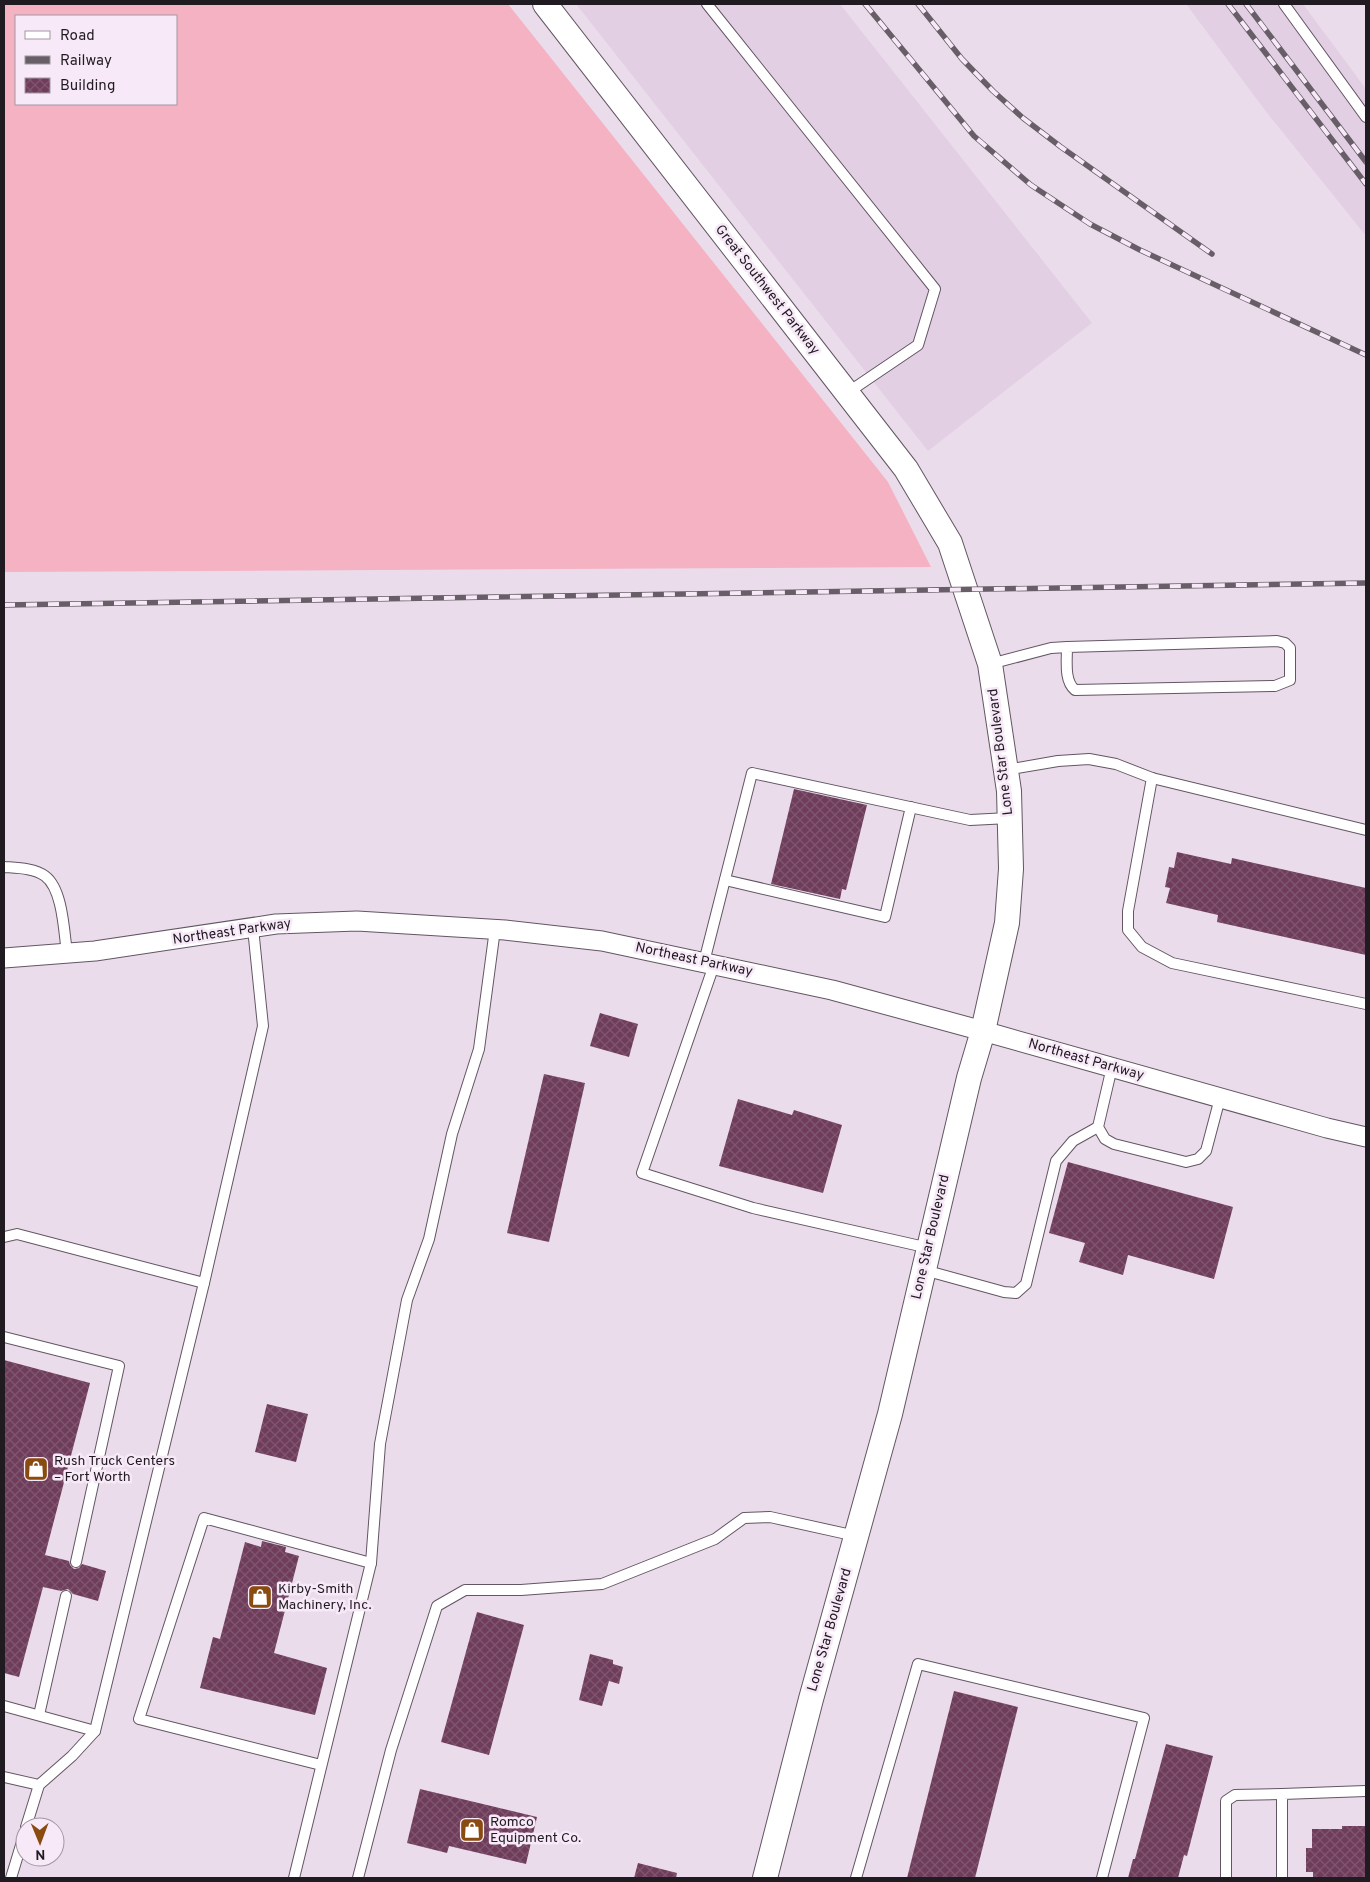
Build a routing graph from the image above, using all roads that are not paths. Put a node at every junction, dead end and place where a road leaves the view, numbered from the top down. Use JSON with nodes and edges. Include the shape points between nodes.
{"nodes":[{"id":1,"x":545,"y":4,"type":"edge"},
{"id":2,"x":707,"y":4,"type":"edge"},
{"id":3,"x":1284,"y":4,"type":"edge"},
{"id":4,"x":1366,"y":117,"type":"edge"},
{"id":5,"x":847,"y":393,"type":"junction"},
{"id":6,"x":966,"y":590,"type":"joint"},
{"id":7,"x":1067,"y":646,"type":"junction"},
{"id":8,"x":990,"y":664,"type":"junction"},
{"id":9,"x":1006,"y":770,"type":"junction"},
{"id":10,"x":1152,"y":778,"type":"junction"},
{"id":11,"x":911,"y":807,"type":"junction"},
{"id":12,"x":1009,"y":818,"type":"junction"},
{"id":13,"x":1366,"y":830,"type":"edge"},
{"id":14,"x":4,"y":867,"type":"edge"},
{"id":15,"x":725,"y":880,"type":"junction"},
{"id":16,"x":254,"y":928,"type":"junction"},
{"id":17,"x":495,"y":930,"type":"junction"},
{"id":18,"x":67,"y":953,"type":"junction"},
{"id":19,"x":4,"y":958,"type":"edge"},
{"id":20,"x":709,"y":964,"type":"junction"},
{"id":21,"x":1366,"y":1004,"type":"edge"},
{"id":22,"x":983,"y":1031,"type":"junction"},
{"id":23,"x":1112,"y":1067,"type":"junction"},
{"id":24,"x":1220,"y":1098,"type":"junction"},
{"id":25,"x":1098,"y":1128,"type":"junction"},
{"id":26,"x":1366,"y":1137,"type":"edge"},
{"id":27,"x":4,"y":1237,"type":"edge"},
{"id":28,"x":926,"y":1259,"type":"junction"},
{"id":29,"x":204,"y":1284,"type":"junction"},
{"id":30,"x":4,"y":1337,"type":"edge"},
{"id":31,"x":856,"y":1536,"type":"junction"},
{"id":32,"x":76,"y":1562,"type":"dead end"},
{"id":33,"x":371,"y":1563,"type":"junction"},
{"id":34,"x":66,"y":1596,"type":"dead end"},
{"id":35,"x":4,"y":1706,"type":"edge"},
{"id":36,"x":39,"y":1715,"type":"junction"},
{"id":37,"x":95,"y":1731,"type":"junction"},
{"id":38,"x":321,"y":1765,"type":"junction"},
{"id":39,"x":4,"y":1777,"type":"edge"},
{"id":40,"x":39,"y":1785,"type":"junction"},
{"id":41,"x":1366,"y":1791,"type":"edge"},
{"id":42,"x":1282,"y":1794,"type":"junction"},
{"id":43,"x":29,"y":1817,"type":"edge"},
{"id":44,"x":15,"y":1865,"type":"edge"},
{"id":45,"x":11,"y":1878,"type":"edge"},
{"id":46,"x":294,"y":1878,"type":"edge"},
{"id":47,"x":358,"y":1878,"type":"edge"},
{"id":48,"x":765,"y":1878,"type":"edge"},
{"id":49,"x":856,"y":1878,"type":"edge"},
{"id":50,"x":1102,"y":1878,"type":"edge"},
{"id":51,"x":1226,"y":1878,"type":"edge"},
{"id":52,"x":1282,"y":1878,"type":"edge"}],
"edges":[{"from":1,"to":5,"type":"street","name":"Great Southwest Parkway"},
{"from":2,"to":5,"type":"lane","via":[[935,289],[918,345]]},
{"from":3,"to":4,"type":"lane"},
{"from":5,"to":6,"type":"street","name":"Great Southwest Parkway","via":[[906,469],[950,543]]},
{"from":6,"to":8,"type":"street","name":"Lone Star Boulevard"},
{"from":7,"to":7,"type":"lane","via":[[1068,676],[1070,686],[1075,690],[1275,686],[1290,680],[1290,648],[1278,641]]},
{"from":7,"to":8,"type":"lane"},
{"from":8,"to":9,"type":"street","name":"Lone Star Boulevard"},
{"from":9,"to":10,"type":"lane","via":[[1089,759],[1116,764]]},
{"from":9,"to":12,"type":"street","name":"Lone Star Boulevard"},
{"from":10,"to":13,"type":"lane"},
{"from":10,"to":21,"type":"lane","via":[[1128,911],[1128,930],[1142,947],[1172,963]]},
{"from":11,"to":12,"type":"lane","via":[[970,820]]},
{"from":11,"to":15,"type":"lane","via":[[752,773]]},
{"from":11,"to":15,"type":"lane","via":[[885,918]]},
{"from":12,"to":22,"type":"street","name":"Lone Star Boulevard","via":[[1011,869],[1007,923]]},
{"from":14,"to":18,"type":"lane","via":[[22,868],[45,876],[53,886],[58,896]]},
{"from":15,"to":20,"type":"lane"},
{"from":16,"to":17,"type":"street","name":"Northeast Parkway","via":[[276,924],[358,921]]},
{"from":16,"to":18,"type":"street","name":"Northeast Parkway"},
{"from":16,"to":29,"type":"lane","via":[[263,1026]]},
{"from":17,"to":20,"type":"street","name":"Northeast Parkway","via":[[602,941]]},
{"from":17,"to":33,"type":"lane","via":[[479,1049],[452,1134],[429,1239],[407,1300],[380,1444]]},
{"from":18,"to":19,"type":"street","name":"Northeast Parkway"},
{"from":20,"to":22,"type":"street","name":"Northeast Parkway","via":[[832,990]]},
{"from":20,"to":28,"type":"lane","via":[[642,1173]]},
{"from":22,"to":23,"type":"street","name":"Northeast Parkway"},
{"from":22,"to":28,"type":"street","name":"Lone Star Boulevard"},
{"from":23,"to":24,"type":"street","name":"Northeast Parkway"},
{"from":23,"to":25,"type":"lane"},
{"from":24,"to":25,"type":"lane","via":[[1206,1151],[1198,1159],[1186,1162],[1114,1144],[1105,1139]]},
{"from":24,"to":26,"type":"street","name":"Northeast Parkway"},
{"from":25,"to":28,"type":"lane","via":[[1073,1141],[1056,1160],[1026,1284],[1016,1293],[1004,1292]]},
{"from":27,"to":29,"type":"lane","via":[[17,1234]]},
{"from":28,"to":31,"type":"street","name":"Lone Star Boulevard","via":[[890,1414]]},
{"from":29,"to":37,"type":"lane"},
{"from":30,"to":32,"type":"lane","via":[[119,1366]]},
{"from":31,"to":47,"type":"lane","via":[[770,1517],[744,1518],[716,1539],[602,1584],[466,1590],[437,1606],[392,1750]]},
{"from":31,"to":48,"type":"street","name":"Lone Star Boulevard"},
{"from":33,"to":38,"type":"lane"},
{"from":33,"to":38,"type":"lane","via":[[204,1518],[139,1719]]},
{"from":34,"to":36,"type":"lane"},
{"from":35,"to":36,"type":"lane"},
{"from":36,"to":37,"type":"lane"},
{"from":37,"to":40,"type":"lane"},
{"from":38,"to":46,"type":"lane"},
{"from":39,"to":40,"type":"lane"},
{"from":40,"to":43,"type":"lane"},
{"from":41,"to":42,"type":"lane"},
{"from":42,"to":51,"type":"lane","via":[[1235,1795],[1226,1800]]},
{"from":42,"to":52,"type":"lane"},
{"from":44,"to":45,"type":"lane"},
{"from":49,"to":50,"type":"lane","via":[[918,1664],[1144,1718]]}]}
